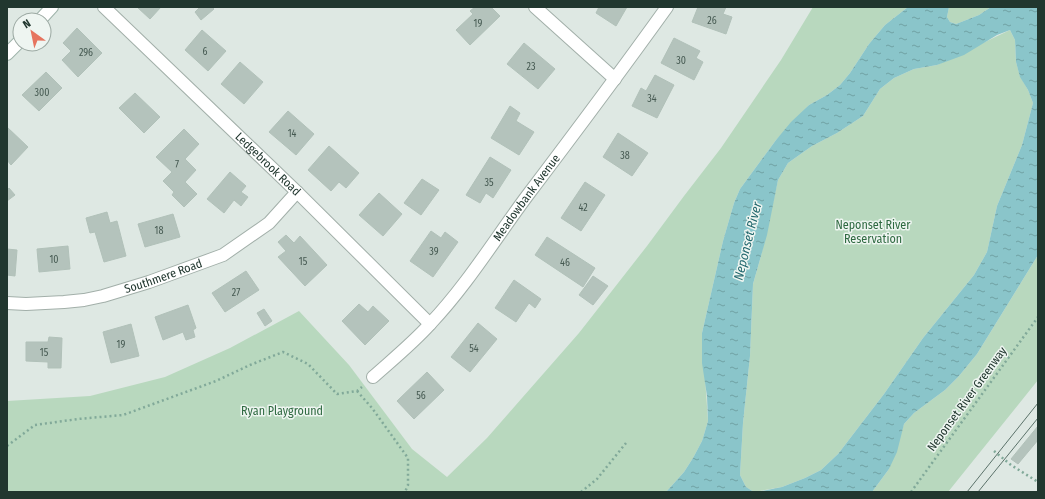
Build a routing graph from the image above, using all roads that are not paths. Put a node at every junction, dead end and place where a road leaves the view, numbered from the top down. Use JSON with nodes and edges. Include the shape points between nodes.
{"nodes":[{"id":1,"x":104,"y":7,"type":"edge"},
{"id":2,"x":535,"y":7,"type":"edge"},
{"id":3,"x":667,"y":7,"type":"edge"},
{"id":4,"x":615,"y":79,"type":"junction"},
{"id":5,"x":297,"y":192,"type":"junction"},
{"id":6,"x":7,"y":303,"type":"edge"},
{"id":7,"x":430,"y":324,"type":"junction"},
{"id":8,"x":373,"y":377,"type":"dead end"}],
"edges":[{"from":1,"to":5,"type":"street","name":"Ledgebrook Road"},
{"from":2,"to":4,"type":"street"},
{"from":3,"to":4,"type":"street","name":"Meadowbank Avenue"},
{"from":4,"to":7,"type":"street","name":"Meadowbank Avenue","via":[[480,262]]},
{"from":5,"to":6,"type":"street","name":"Southmere Road","via":[[269,223],[223,255],[96,298],[64,302]]},
{"from":5,"to":7,"type":"street","name":"Ledgebrook Road"},
{"from":7,"to":8,"type":"street","name":"Meadowbank Avenue"}]}
